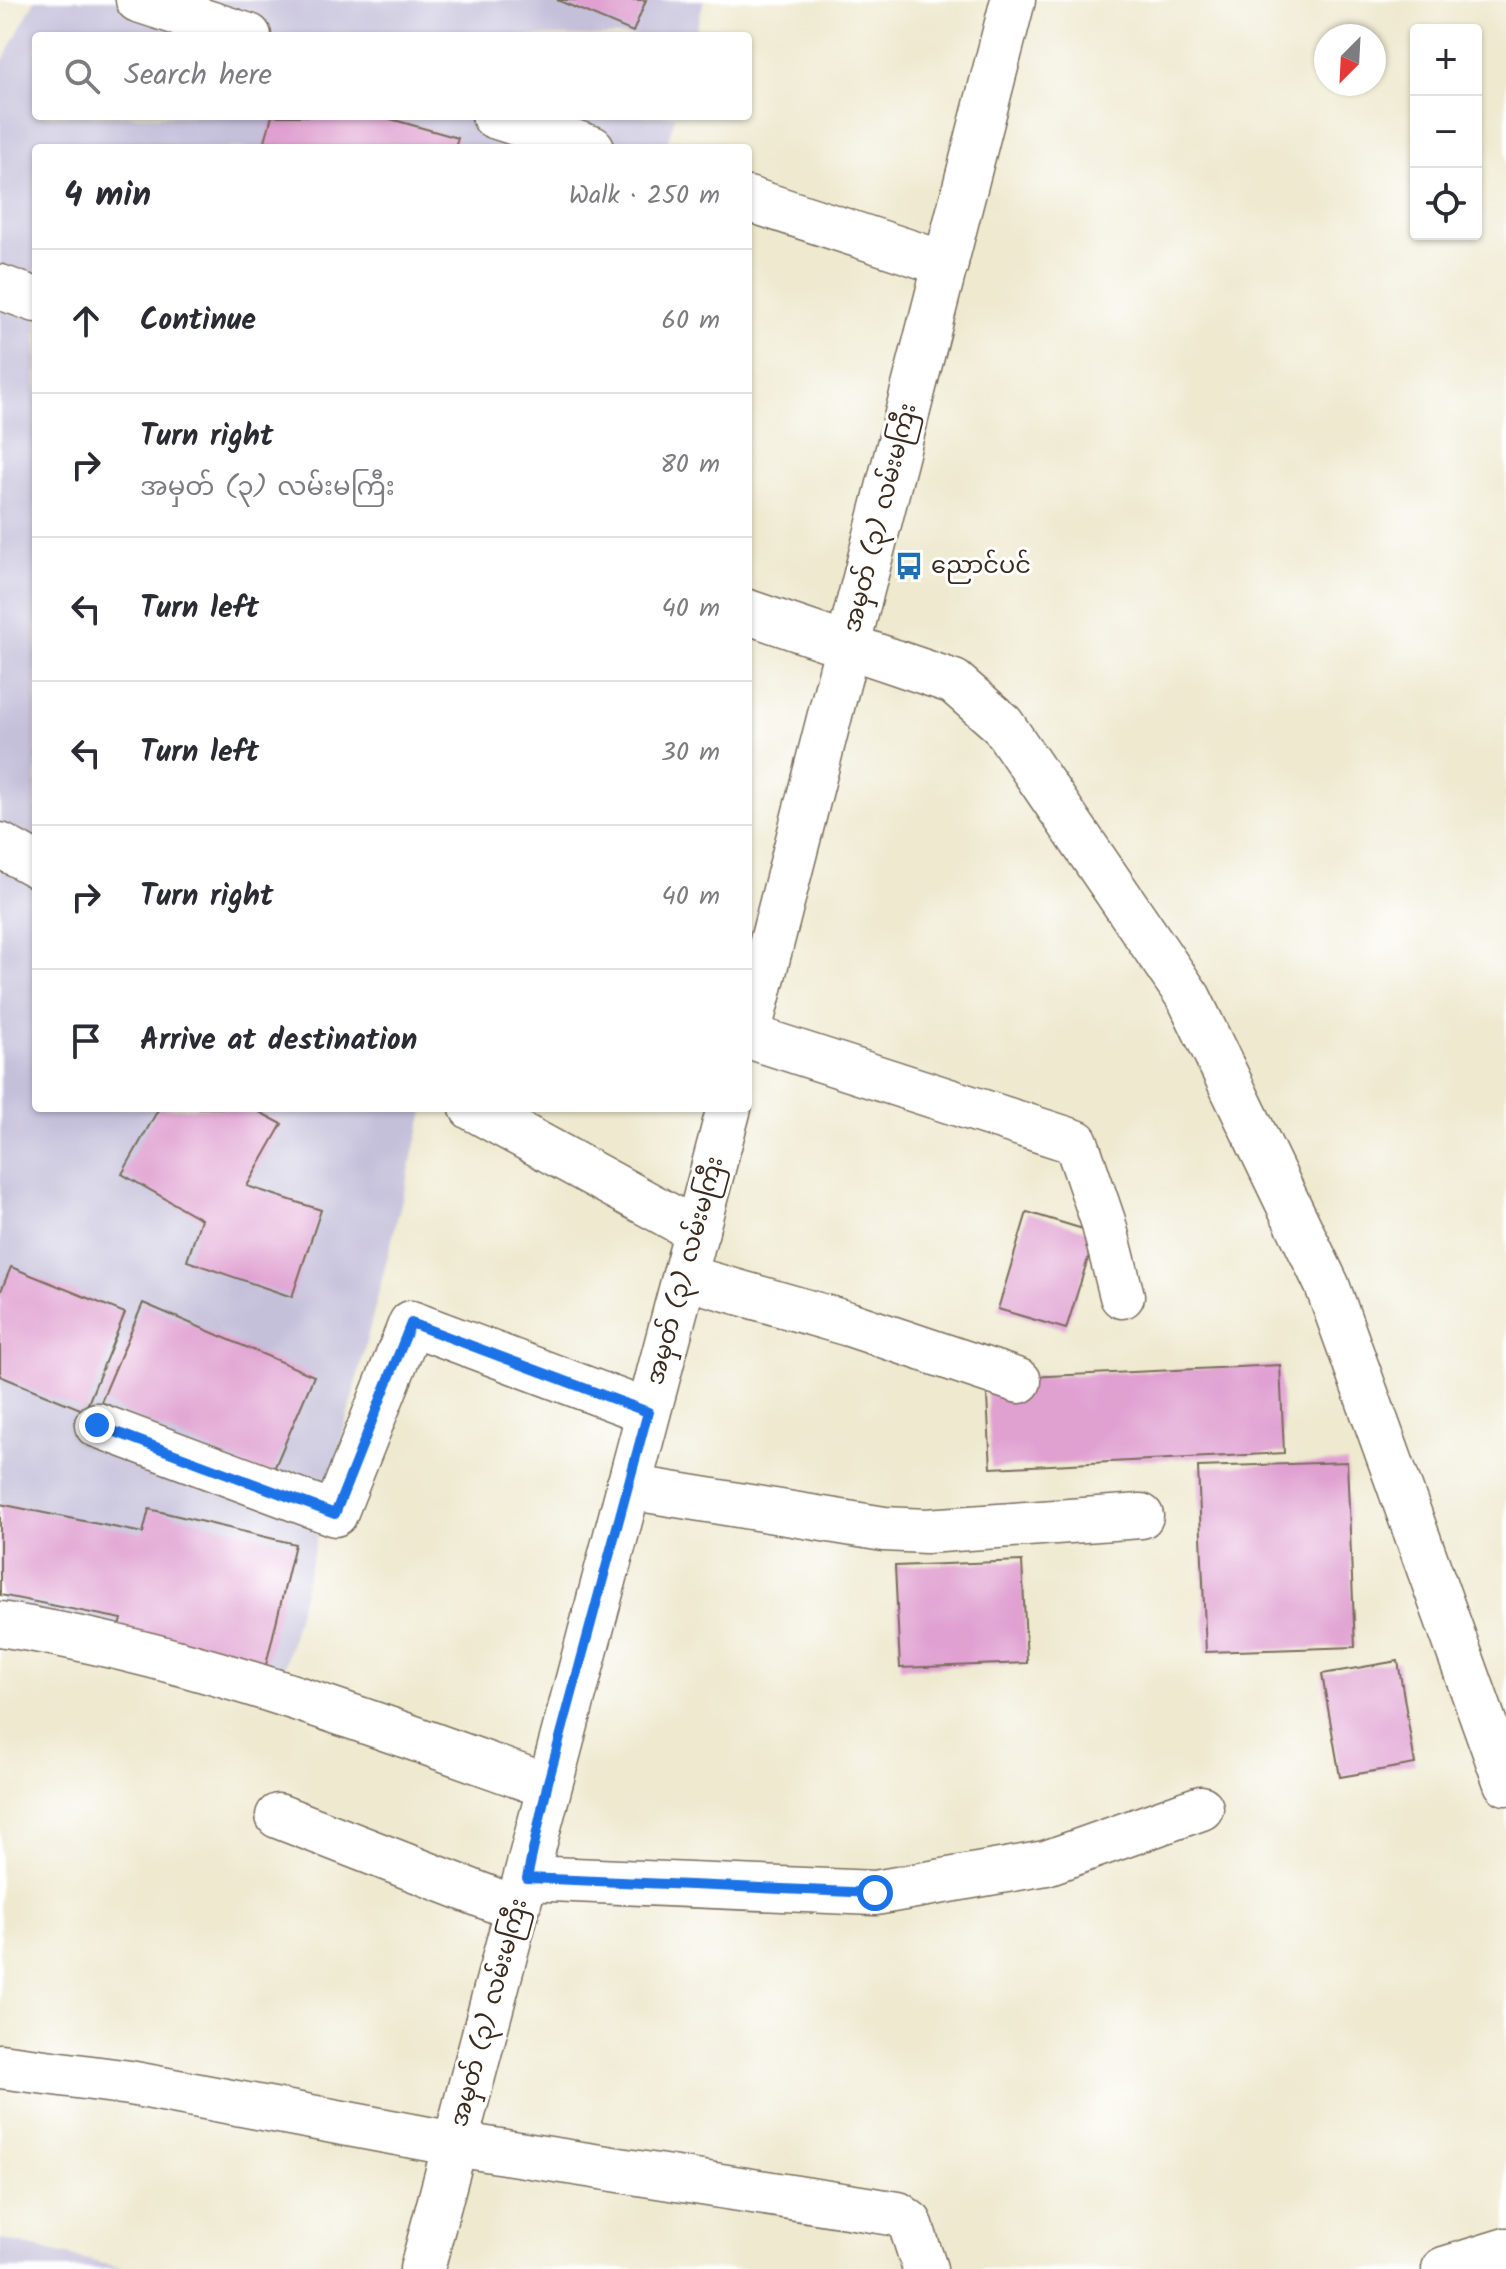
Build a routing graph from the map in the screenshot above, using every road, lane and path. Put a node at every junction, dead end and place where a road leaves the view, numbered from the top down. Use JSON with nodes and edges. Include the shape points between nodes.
{"nodes":[{"id":1,"x":138,"y":0,"type":"edge"},
{"id":2,"x":1013,"y":0,"type":"edge"},
{"id":3,"x":237,"y":32,"type":"edge"},
{"id":4,"x":506,"y":120,"type":"edge"},
{"id":5,"x":580,"y":144,"type":"edge"},
{"id":6,"x":752,"y":200,"type":"edge"},
{"id":7,"x":946,"y":264,"type":"junction"},
{"id":8,"x":0,"y":287,"type":"edge"},
{"id":9,"x":32,"y":299,"type":"edge"},
{"id":10,"x":752,"y":613,"type":"edge"},
{"id":11,"x":847,"y":649,"type":"junction"},
{"id":12,"x":0,"y":845,"type":"edge"},
{"id":13,"x":32,"y":863,"type":"edge"},
{"id":14,"x":752,"y":1020,"type":"edge"},
{"id":15,"x":752,"y":1037,"type":"edge"},
{"id":16,"x":479,"y":1112,"type":"edge"},
{"id":17,"x":728,"y":1112,"type":"edge"},
{"id":18,"x":697,"y":1231,"type":"junction"},
{"id":19,"x":685,"y":1277,"type":"junction"},
{"id":20,"x":1122,"y":1296,"type":"dead end"},
{"id":21,"x":1019,"y":1381,"type":"dead end"},
{"id":22,"x":648,"y":1412,"type":"junction"},
{"id":23,"x":97,"y":1425,"type":"dead end"},
{"id":24,"x":628,"y":1487,"type":"junction"},
{"id":25,"x":1141,"y":1516,"type":"dead end"},
{"id":26,"x":0,"y":1624,"type":"edge"},
{"id":27,"x":1506,"y":1783,"type":"edge"},
{"id":28,"x":547,"y":1786,"type":"junction"},
{"id":29,"x":1201,"y":1808,"type":"dead end"},
{"id":30,"x":278,"y":1816,"type":"dead end"},
{"id":31,"x":522,"y":1894,"type":"junction"},
{"id":32,"x":0,"y":2066,"type":"edge"},
{"id":33,"x":455,"y":2144,"type":"junction"},
{"id":34,"x":1506,"y":2250,"type":"edge"},
{"id":35,"x":422,"y":2269,"type":"edge"},
{"id":36,"x":925,"y":2269,"type":"edge"},
{"id":37,"x":1444,"y":2269,"type":"edge"}],
"edges":[{"from":1,"to":3,"type":"street"},
{"from":2,"to":7,"type":"street","name":"အမှတ် (၃) လမ်းမကြီး"},
{"from":4,"to":5,"type":"street"},
{"from":6,"to":7,"type":"street"},
{"from":7,"to":11,"type":"street","name":"အမှတ် (၃) လမ်းမကြီး"},
{"from":8,"to":9,"type":"street"},
{"from":10,"to":11,"type":"street"},
{"from":11,"to":14,"type":"street","name":"အမှတ် (၃) လမ်းမကြီး"},
{"from":11,"to":27,"type":"street","via":[[954,682],[1002,724],[1189,998],[1327,1285]]},
{"from":12,"to":13,"type":"street"},
{"from":15,"to":20,"type":"street","via":[[1076,1142]]},
{"from":16,"to":18,"type":"street"},
{"from":17,"to":18,"type":"street","name":"အမှတ် (၃) လမ်းမကြီး"},
{"from":18,"to":19,"type":"street","name":"အမှတ် (၃) လမ်းမကြီး"},
{"from":19,"to":21,"type":"street"},
{"from":19,"to":22,"type":"street","name":"အမှတ် (၃) လမ်းမကြီး"},
{"from":22,"to":23,"type":"street","via":[[411,1323],[335,1514]]},
{"from":22,"to":24,"type":"street","name":"အမှတ် (၃) လမ်းမကြီး"},
{"from":24,"to":25,"type":"street","via":[[884,1529],[926,1531]]},
{"from":24,"to":28,"type":"street","name":"အမှတ် (၃) လမ်းမကြီး"},
{"from":26,"to":28,"type":"street","via":[[129,1649],[352,1716]]},
{"from":28,"to":31,"type":"street","name":"အမှတ် (၃) လမ်းမကြီး"},
{"from":29,"to":31,"type":"street","via":[[1046,1863],[875,1893]]},
{"from":30,"to":31,"type":"street"},
{"from":31,"to":33,"type":"street","name":"အမှတ် (၃) လမ်းမကြီး"},
{"from":32,"to":33,"type":"street","via":[[130,2083]]},
{"from":33,"to":35,"type":"street","name":"အမှတ် (၃) လမ်းမကြီး"},
{"from":33,"to":36,"type":"street","via":[[898,2214],[910,2223]]},
{"from":34,"to":37,"type":"street"}]}
